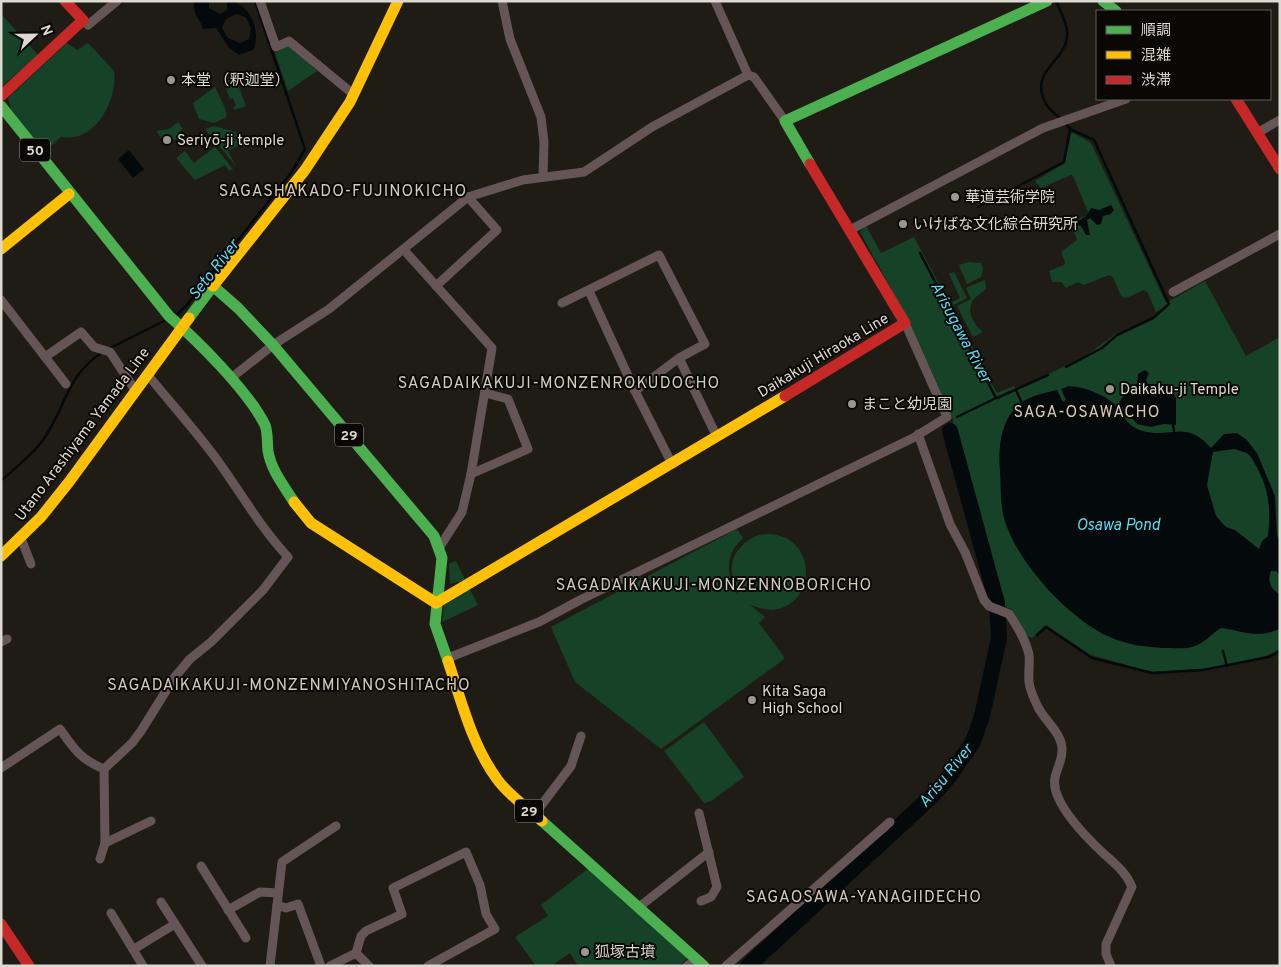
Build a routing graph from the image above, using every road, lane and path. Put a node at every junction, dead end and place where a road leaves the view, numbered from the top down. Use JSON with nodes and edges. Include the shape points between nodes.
{"nodes":[{"id":1,"x":66,"y":1,"type":"edge"},
{"id":2,"x":117,"y":1,"type":"edge"},
{"id":3,"x":260,"y":1,"type":"edge"},
{"id":4,"x":398,"y":1,"type":"edge"},
{"id":5,"x":502,"y":1,"type":"edge"},
{"id":6,"x":715,"y":1,"type":"edge"},
{"id":7,"x":1047,"y":1,"type":"edge"},
{"id":8,"x":1104,"y":1,"type":"edge"},
{"id":9,"x":1115,"y":10,"type":"edge"},
{"id":10,"x":83,"y":20,"type":"junction"},
{"id":11,"x":748,"y":75,"type":"junction"},
{"id":12,"x":353,"y":94,"type":"junction"},
{"id":13,"x":1,"y":96,"type":"edge"},
{"id":14,"x":1123,"y":100,"type":"edge"},
{"id":15,"x":1237,"y":100,"type":"edge"},
{"id":16,"x":1,"y":106,"type":"edge"},
{"id":17,"x":785,"y":120,"type":"junction"},
{"id":18,"x":1280,"y":120,"type":"edge"},
{"id":19,"x":1257,"y":134,"type":"junction"},
{"id":20,"x":1280,"y":169,"type":"edge"},
{"id":21,"x":543,"y":176,"type":"junction"},
{"id":22,"x":69,"y":194,"type":"junction"},
{"id":23,"x":468,"y":197,"type":"junction"},
{"id":24,"x":850,"y":230,"type":"junction"},
{"id":25,"x":1280,"y":234,"type":"edge"},
{"id":26,"x":1,"y":249,"type":"edge"},
{"id":27,"x":404,"y":250,"type":"junction"},
{"id":28,"x":213,"y":286,"type":"junction"},
{"id":29,"x":436,"y":286,"type":"junction"},
{"id":30,"x":589,"y":291,"type":"junction"},
{"id":31,"x":1173,"y":292,"type":"dead end"},
{"id":32,"x":1,"y":300,"type":"edge"},
{"id":33,"x":562,"y":303,"type":"dead end"},
{"id":34,"x":175,"y":322,"type":"junction"},
{"id":35,"x":904,"y":323,"type":"junction"},
{"id":36,"x":273,"y":345,"type":"junction"},
{"id":37,"x":45,"y":357,"type":"junction"},
{"id":38,"x":679,"y":358,"type":"junction"},
{"id":39,"x":147,"y":374,"type":"junction"},
{"id":40,"x":231,"y":378,"type":"junction"},
{"id":41,"x":66,"y":384,"type":"dead end"},
{"id":42,"x":135,"y":390,"type":"junction"},
{"id":43,"x":635,"y":391,"type":"junction"},
{"id":44,"x":485,"y":393,"type":"junction"},
{"id":45,"x":918,"y":434,"type":"junction"},
{"id":46,"x":717,"y":437,"type":"junction"},
{"id":47,"x":672,"y":464,"type":"junction"},
{"id":48,"x":471,"y":474,"type":"junction"},
{"id":49,"x":21,"y":538,"type":"junction"},
{"id":50,"x":440,"y":548,"type":"junction"},
{"id":51,"x":1,"y":556,"type":"edge"},
{"id":52,"x":31,"y":564,"type":"dead end"},
{"id":53,"x":436,"y":603,"type":"junction"},
{"id":54,"x":448,"y":658,"type":"junction"},
{"id":55,"x":581,"y":736,"type":"dead end"},
{"id":56,"x":1,"y":768,"type":"edge"},
{"id":57,"x":104,"y":768,"type":"junction"},
{"id":58,"x":699,"y":813,"type":"dead end"},
{"id":59,"x":534,"y":815,"type":"junction"},
{"id":60,"x":151,"y":821,"type":"dead end"},
{"id":61,"x":890,"y":822,"type":"dead end"},
{"id":62,"x":336,"y":826,"type":"dead end"},
{"id":63,"x":104,"y":842,"type":"junction"},
{"id":64,"x":709,"y":852,"type":"junction"},
{"id":65,"x":100,"y":859,"type":"dead end"},
{"id":66,"x":200,"y":866,"type":"dead end"},
{"id":67,"x":278,"y":893,"type":"junction"},
{"id":68,"x":701,"y":901,"type":"dead end"},
{"id":69,"x":161,"y":902,"type":"dead end"},
{"id":70,"x":277,"y":905,"type":"junction"},
{"id":71,"x":639,"y":907,"type":"junction"},
{"id":72,"x":228,"y":910,"type":"junction"},
{"id":73,"x":111,"y":914,"type":"dead end"},
{"id":74,"x":1,"y":924,"type":"edge"},
{"id":75,"x":175,"y":924,"type":"junction"},
{"id":76,"x":5,"y":936,"type":"edge"},
{"id":77,"x":246,"y":938,"type":"dead end"},
{"id":78,"x":134,"y":949,"type":"junction"},
{"id":79,"x":356,"y":953,"type":"junction"},
{"id":80,"x":696,"y":963,"type":"edge"},
{"id":81,"x":29,"y":966,"type":"edge"},
{"id":82,"x":143,"y":966,"type":"edge"},
{"id":83,"x":202,"y":966,"type":"edge"},
{"id":84,"x":270,"y":966,"type":"edge"},
{"id":85,"x":321,"y":966,"type":"edge"},
{"id":86,"x":330,"y":966,"type":"edge"},
{"id":87,"x":368,"y":966,"type":"edge"},
{"id":88,"x":428,"y":966,"type":"edge"},
{"id":89,"x":726,"y":966,"type":"edge"},
{"id":90,"x":1111,"y":966,"type":"edge"}],
"edges":[{"from":1,"to":10,"type":"main road"},
{"from":2,"to":10,"type":"street","via":[[88,25]]},
{"from":3,"to":12,"type":"street","via":[[276,47],[289,41]]},
{"from":4,"to":12,"type":"main road","name":"Utano Arashiyama Yamada Line"},
{"from":5,"to":21,"type":"street","via":[[510,40],[541,117]]},
{"from":6,"to":11,"type":"street"},
{"from":7,"to":17,"type":"main road"},
{"from":8,"to":9,"type":"main road"},
{"from":10,"to":13,"type":"main road"},
{"from":11,"to":17,"type":"street","via":[[754,76]]},
{"from":11,"to":21,"type":"street","via":[[652,127],[584,172]]},
{"from":12,"to":28,"type":"main road","name":"Utano Arashiyama Yamada Line","via":[[305,170]]},
{"from":14,"to":24,"type":"street","via":[[1043,128]]},
{"from":15,"to":19,"type":"main road"},
{"from":16,"to":22,"type":"main road","number":"50"},
{"from":17,"to":24,"type":"main road","name":"Daikakuji Hiraoka Line"},
{"from":18,"to":19,"type":"street"},
{"from":19,"to":20,"type":"main road"},
{"from":21,"to":23,"type":"street"},
{"from":22,"to":26,"type":"main road"},
{"from":22,"to":34,"type":"main road"},
{"from":23,"to":27,"type":"street"},
{"from":23,"to":29,"type":"street","via":[[497,230]]},
{"from":24,"to":35,"type":"main road","name":"Daikakuji Hiraoka Line"},
{"from":25,"to":31,"type":"street"},
{"from":27,"to":29,"type":"street"},
{"from":27,"to":36,"type":"street","via":[[329,309]]},
{"from":28,"to":34,"type":"main road","name":"Utano Arashiyama Yamada Line"},
{"from":28,"to":36,"type":"main road","number":"29"},
{"from":29,"to":44,"type":"street","via":[[492,348]]},
{"from":30,"to":33,"type":"street"},
{"from":30,"to":38,"type":"street","via":[[659,255],[705,344]]},
{"from":30,"to":43,"type":"street"},
{"from":32,"to":37,"type":"street"},
{"from":34,"to":39,"type":"main road","name":"Utano Arashiyama Yamada Line"},
{"from":34,"to":40,"type":"main road"},
{"from":35,"to":45,"type":"street","via":[[948,417]]},
{"from":35,"to":46,"type":"main road","name":"Daikakuji Hiraoka Line"},
{"from":36,"to":40,"type":"street"},
{"from":36,"to":50,"type":"main road","number":"29","via":[[427,526]]},
{"from":37,"to":41,"type":"street"},
{"from":37,"to":42,"type":"street","via":[[81,332],[94,347],[105,350]]},
{"from":38,"to":43,"type":"street"},
{"from":38,"to":46,"type":"street"},
{"from":39,"to":42,"type":"main road","name":"Utano Arashiyama Yamada Line"},
{"from":39,"to":57,"type":"street","via":[[216,458],[250,510],[288,556],[263,590],[190,659],[132,743]]},
{"from":40,"to":53,"type":"main road","via":[[266,427],[273,469],[312,524]]},
{"from":42,"to":49,"type":"main road","name":"Utano Arashiyama Yamada Line","via":[[69,482]]},
{"from":43,"to":47,"type":"street"},
{"from":44,"to":48,"type":"street"},
{"from":44,"to":48,"type":"street","via":[[508,399],[528,449]]},
{"from":45,"to":54,"type":"street","via":[[539,622]]},
{"from":45,"to":90,"type":"street","via":[[950,524],[984,600],[1010,614],[1025,644],[1032,694],[1062,750],[1054,780],[1059,800],[1095,845],[1124,873],[1132,888],[1106,944]]},
{"from":46,"to":47,"type":"main road","name":"Daikakuji Hiraoka Line"},
{"from":47,"to":53,"type":"main road","name":"Daikakuji Hiraoka Line"},
{"from":48,"to":50,"type":"street","via":[[462,512]]},
{"from":49,"to":51,"type":"main road","name":"Utano Arashiyama Yamada Line"},
{"from":49,"to":52,"type":"street"},
{"from":50,"to":53,"type":"main road","number":"29"},
{"from":53,"to":54,"type":"main road","number":"29","via":[[435,624]]},
{"from":54,"to":59,"type":"main road","number":"29","via":[[488,766],[498,781]]},
{"from":55,"to":59,"type":"street","via":[[571,766]]},
{"from":56,"to":57,"type":"street","via":[[60,728],[73,749],[86,761]]},
{"from":57,"to":63,"type":"street"},
{"from":58,"to":64,"type":"street"},
{"from":59,"to":71,"type":"main road","number":"29"},
{"from":60,"to":63,"type":"street"},
{"from":61,"to":89,"type":"street"},
{"from":62,"to":67,"type":"street","via":[[282,862]]},
{"from":63,"to":65,"type":"street"},
{"from":64,"to":68,"type":"street","via":[[717,887],[711,897]]},
{"from":64,"to":71,"type":"street"},
{"from":66,"to":72,"type":"street"},
{"from":67,"to":70,"type":"street"},
{"from":67,"to":72,"type":"street","via":[[260,892]]},
{"from":69,"to":75,"type":"street"},
{"from":70,"to":84,"type":"street"},
{"from":70,"to":85,"type":"street","via":[[286,908],[298,904]]},
{"from":71,"to":80,"type":"main road","number":"29"},
{"from":72,"to":77,"type":"street"},
{"from":73,"to":78,"type":"street"},
{"from":74,"to":76,"type":"main road"},
{"from":75,"to":78,"type":"street"},
{"from":75,"to":83,"type":"street"},
{"from":76,"to":81,"type":"main road"},
{"from":78,"to":82,"type":"street"},
{"from":79,"to":86,"type":"street"},
{"from":79,"to":87,"type":"street"},
{"from":79,"to":88,"type":"street","via":[[366,931],[402,914],[393,888],[466,852],[480,885],[486,914],[495,929]]}]}
